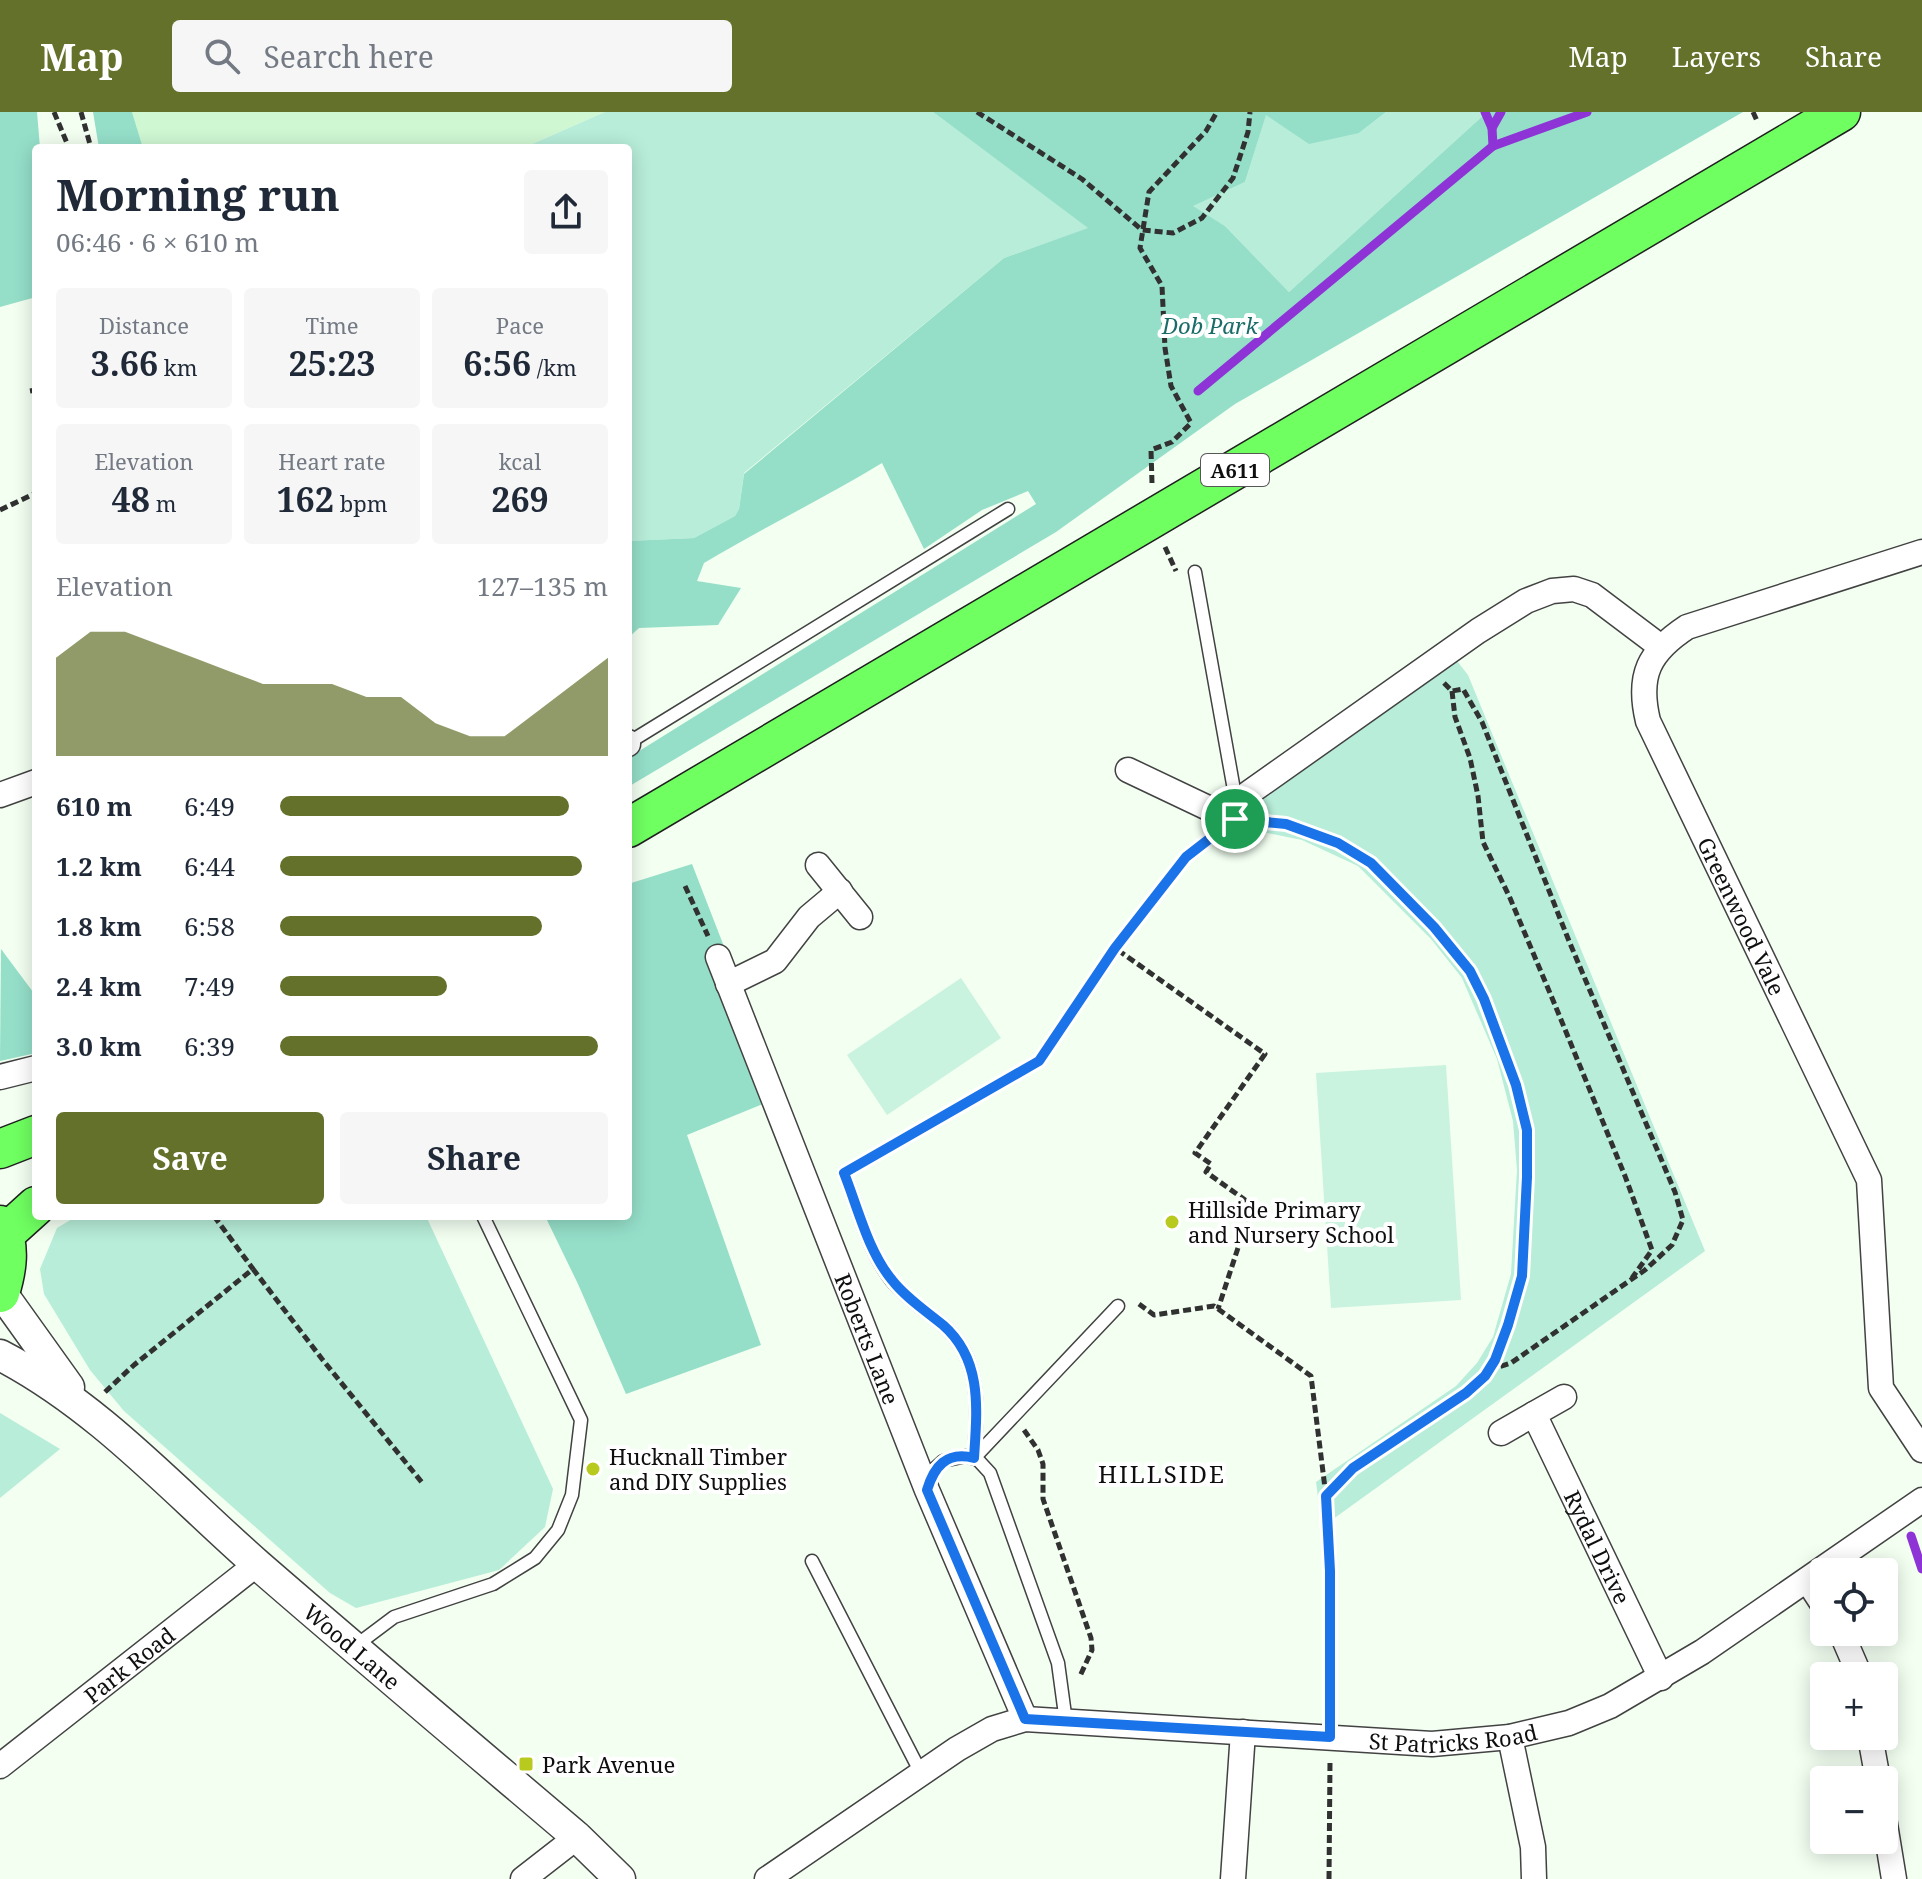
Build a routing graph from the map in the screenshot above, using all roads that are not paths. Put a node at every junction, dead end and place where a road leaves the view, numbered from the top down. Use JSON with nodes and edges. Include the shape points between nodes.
{"nodes":[{"id":1,"x":1841,"y":112,"type":"edge"},
{"id":2,"x":1008,"y":509,"type":"dead end"},
{"id":3,"x":1922,"y":552,"type":"edge"},
{"id":4,"x":1195,"y":572,"type":"dead end"},
{"id":5,"x":1661,"y":647,"type":"junction"},
{"id":6,"x":632,"y":741,"type":"edge"},
{"id":7,"x":1128,"y":770,"type":"dead end"},
{"id":8,"x":32,"y":784,"type":"edge"},
{"id":9,"x":5,"y":794,"type":"edge"},
{"id":10,"x":1226,"y":809,"type":"junction"},
{"id":11,"x":632,"y":826,"type":"edge"},
{"id":12,"x":818,"y":865,"type":"dead end"},
{"id":13,"x":840,"y":891,"type":"junction"},
{"id":14,"x":860,"y":917,"type":"dead end"},
{"id":15,"x":718,"y":957,"type":"road end"},
{"id":16,"x":728,"y":984,"type":"junction"},
{"id":17,"x":32,"y":1069,"type":"edge"},
{"id":18,"x":0,"y":1077,"type":"edge"},
{"id":19,"x":32,"y":1137,"type":"edge"},
{"id":20,"x":0,"y":1149,"type":"edge"},
{"id":21,"x":844,"y":1173,"type":"road end"},
{"id":22,"x":32,"y":1209,"type":"edge"},
{"id":23,"x":485,"y":1220,"type":"edge"},
{"id":24,"x":2,"y":1229,"type":"edge"},
{"id":25,"x":0,"y":1292,"type":"edge"},
{"id":26,"x":1118,"y":1306,"type":"road end"},
{"id":27,"x":0,"y":1355,"type":"edge"},
{"id":28,"x":1564,"y":1397,"type":"dead end"},
{"id":29,"x":88,"y":1411,"type":"junction"},
{"id":30,"x":1534,"y":1414,"type":"junction"},
{"id":31,"x":1501,"y":1433,"type":"dead end"},
{"id":32,"x":1922,"y":1450,"type":"edge"},
{"id":33,"x":974,"y":1458,"type":"junction"},
{"id":34,"x":927,"y":1490,"type":"junction"},
{"id":35,"x":1922,"y":1500,"type":"edge"},
{"id":36,"x":812,"y":1561,"type":"dead end"},
{"id":37,"x":257,"y":1564,"type":"junction"},
{"id":38,"x":1807,"y":1580,"type":"junction"},
{"id":39,"x":1810,"y":1585,"type":"edge"},
{"id":40,"x":354,"y":1647,"type":"junction"},
{"id":41,"x":1661,"y":1678,"type":"junction"},
{"id":42,"x":1065,"y":1715,"type":"junction"},
{"id":43,"x":1025,"y":1719,"type":"junction"},
{"id":44,"x":1243,"y":1732,"type":"junction"},
{"id":45,"x":1510,"y":1737,"type":"junction"},
{"id":46,"x":0,"y":1766,"type":"edge"},
{"id":47,"x":921,"y":1773,"type":"junction"},
{"id":48,"x":577,"y":1837,"type":"junction"},
{"id":49,"x":1890,"y":1854,"type":"edge"},
{"id":50,"x":523,"y":1879,"type":"edge"},
{"id":51,"x":620,"y":1879,"type":"edge"},
{"id":52,"x":767,"y":1879,"type":"edge"},
{"id":53,"x":1233,"y":1879,"type":"edge"},
{"id":54,"x":1534,"y":1879,"type":"edge"},
{"id":55,"x":1894,"y":1879,"type":"edge"}],
"edges":[{"from":1,"to":11,"type":"main road","number":"A611"},
{"from":2,"to":6,"type":"lane"},
{"from":3,"to":5,"type":"street","name":"Greenwood Vale","via":[[1707,619]]},
{"from":4,"to":10,"type":"lane"},
{"from":5,"to":10,"type":"street","via":[[1592,595],[1574,589],[1552,591],[1526,601],[1409,678]]},
{"from":5,"to":32,"type":"street","name":"Greenwood Vale","via":[[1643,686],[1648,721],[1869,1180],[1881,1388]]},
{"from":7,"to":10,"type":"street"},
{"from":8,"to":9,"type":"street"},
{"from":12,"to":13,"type":"street"},
{"from":13,"to":14,"type":"street"},
{"from":13,"to":16,"type":"street","via":[[809,917],[775,961]]},
{"from":15,"to":16,"type":"street","name":"Roberts Lane"},
{"from":16,"to":34,"type":"street","name":"Roberts Lane"},
{"from":17,"to":18,"type":"street"},
{"from":19,"to":20,"type":"main road"},
{"from":21,"to":33,"type":"lane","via":[[892,1281],[951,1333],[967,1355],[976,1393]]},
{"from":22,"to":24,"type":"main road"},
{"from":23,"to":40,"type":"lane","via":[[581,1420],[572,1495],[558,1530],[535,1558],[493,1584],[394,1617]]},
{"from":24,"to":25,"type":"main road","via":[[8,1263]]},
{"from":25,"to":29,"type":"street","name":"Wood Lane"},
{"from":26,"to":33,"type":"lane"},
{"from":27,"to":29,"type":"street","name":"Wood Lane"},
{"from":28,"to":30,"type":"street"},
{"from":29,"to":37,"type":"street","name":"Wood Lane"},
{"from":30,"to":31,"type":"street"},
{"from":30,"to":41,"type":"street","name":"Rydal Drive"},
{"from":33,"to":34,"type":"lane","via":[[943,1461],[933,1470]]},
{"from":33,"to":42,"type":"lane","via":[[990,1473],[1058,1663]]},
{"from":34,"to":43,"type":"street","name":"Roberts Lane"},
{"from":35,"to":38,"type":"street","name":"St Patricks Road"},
{"from":36,"to":47,"type":"lane"},
{"from":37,"to":40,"type":"street","name":"Wood Lane"},
{"from":37,"to":46,"type":"street","name":"Park Road"},
{"from":38,"to":39,"type":"street"},
{"from":38,"to":41,"type":"street","name":"St Patricks Road"},
{"from":40,"to":48,"type":"street","name":"Wood Lane"},
{"from":41,"to":45,"type":"street","name":"St Patricks Road","via":[[1569,1723]]},
{"from":42,"to":43,"type":"street","name":"St Patricks Road"},
{"from":42,"to":44,"type":"street","name":"St Patricks Road"},
{"from":43,"to":47,"type":"street","name":"St Patricks Road","via":[[992,1729]]},
{"from":44,"to":45,"type":"street","name":"St Patricks Road","via":[[1432,1744]]},
{"from":44,"to":53,"type":"street"},
{"from":45,"to":54,"type":"street","via":[[1533,1847]]},
{"from":47,"to":52,"type":"street","name":"St Patricks Road"},
{"from":48,"to":50,"type":"street"},
{"from":48,"to":51,"type":"street","name":"Wood Lane"},
{"from":49,"to":55,"type":"street"}]}
